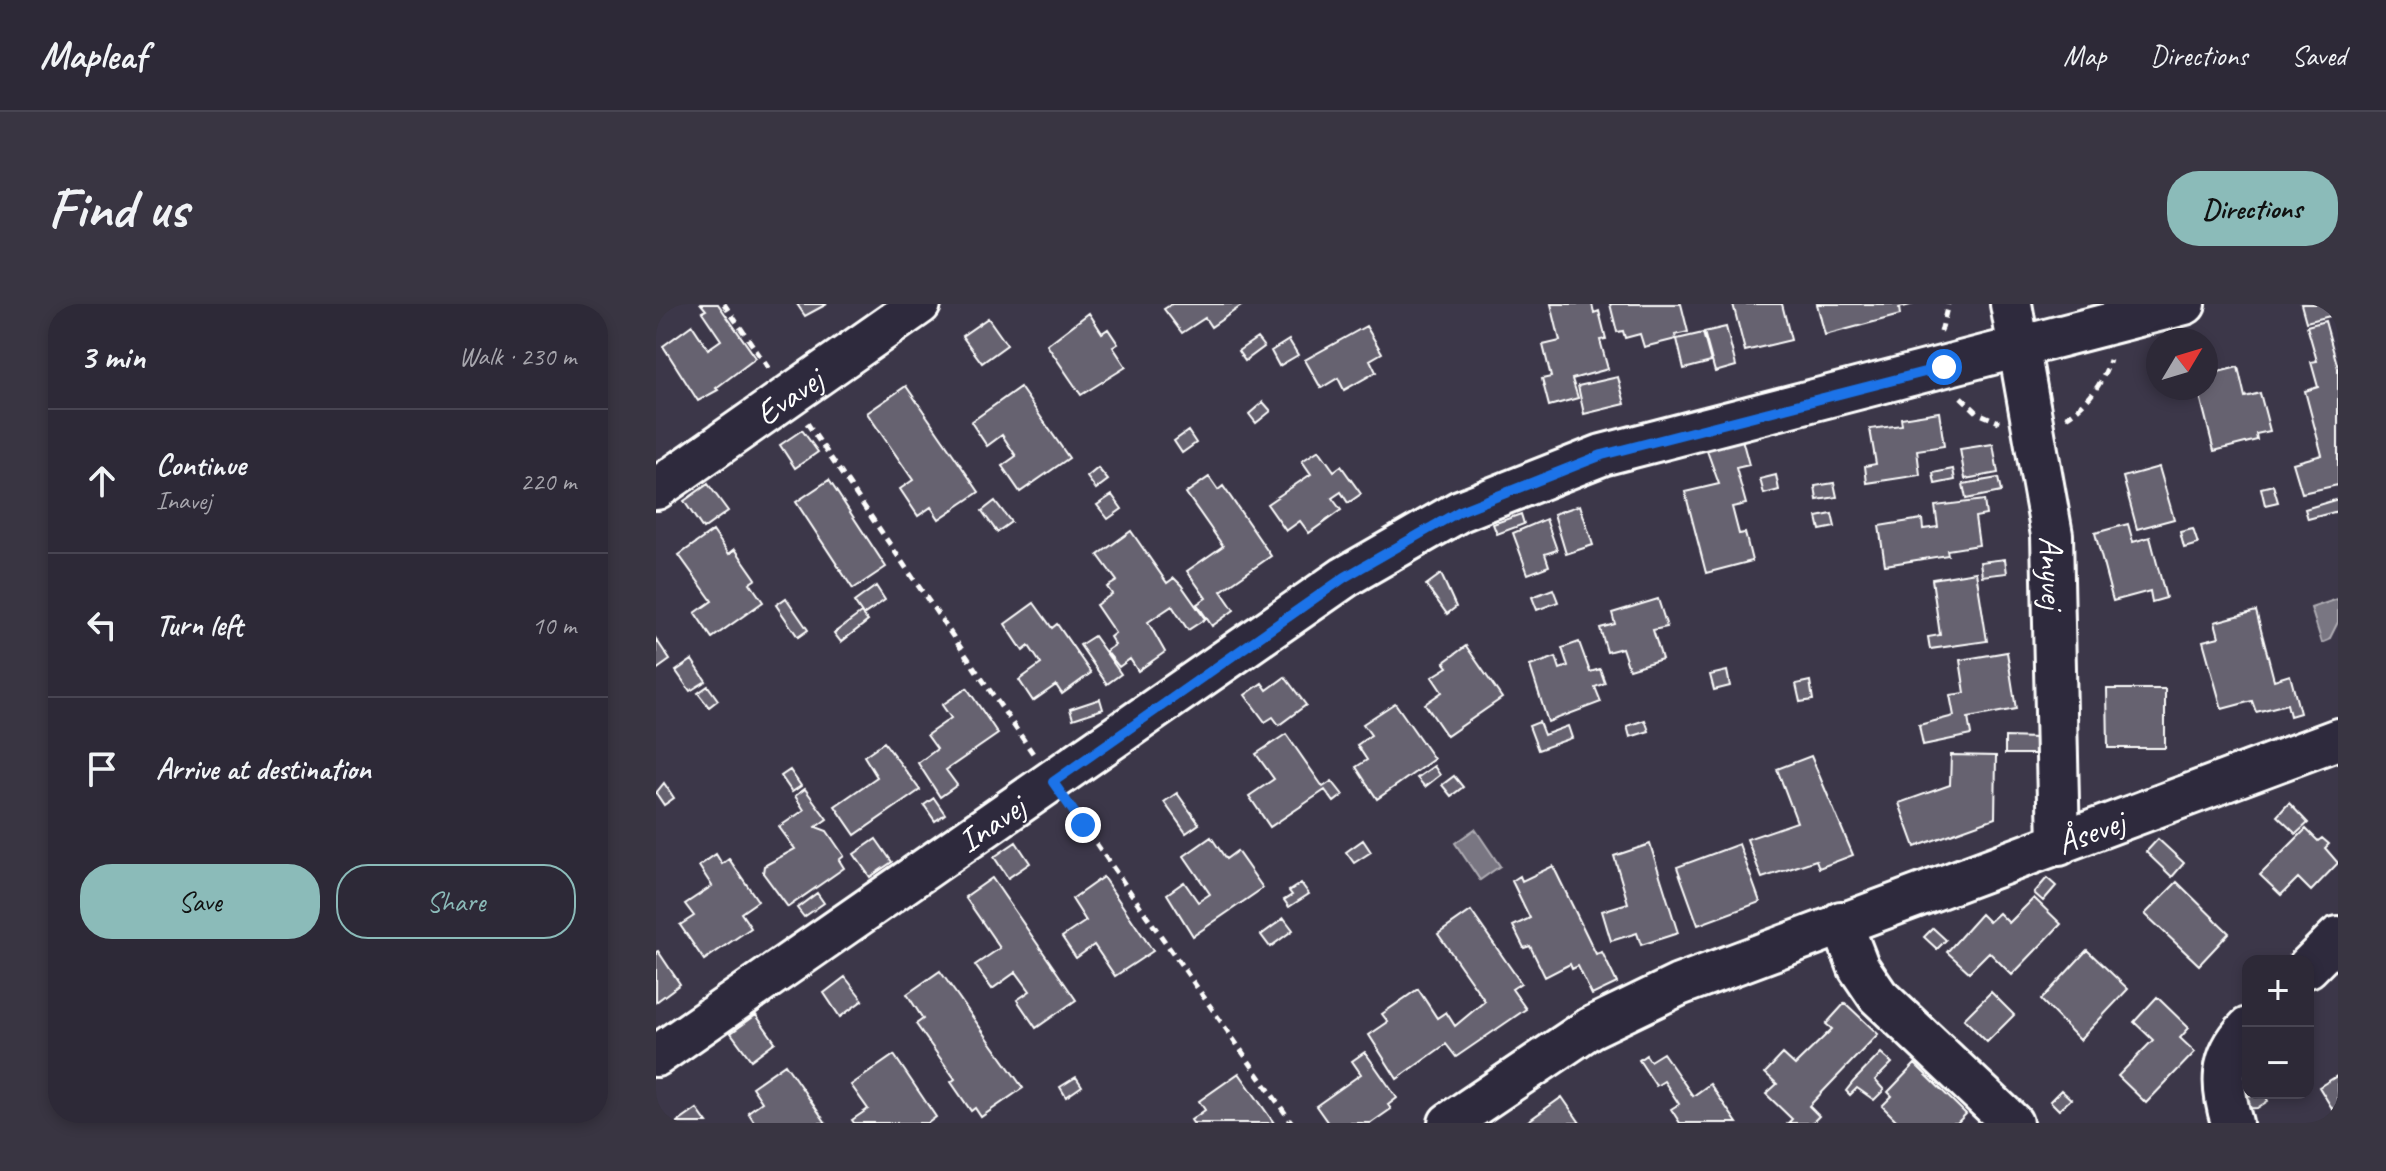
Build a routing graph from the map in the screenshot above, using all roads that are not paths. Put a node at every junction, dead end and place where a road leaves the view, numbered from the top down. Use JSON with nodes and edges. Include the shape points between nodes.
{"nodes":[{"id":1,"x":920,"y":304,"type":"edge"},
{"id":2,"x":2011,"y":304,"type":"edge"},
{"id":3,"x":2185,"y":304,"type":"edge"},
{"id":4,"x":2020,"y":347,"type":"junction"},
{"id":5,"x":656,"y":489,"type":"edge"},
{"id":6,"x":2338,"y":739,"type":"edge"},
{"id":7,"x":2059,"y":845,"type":"junction"},
{"id":8,"x":1841,"y":922,"type":"junction"},
{"id":9,"x":2338,"y":937,"type":"edge"},
{"id":10,"x":2314,"y":961,"type":"edge"},
{"id":11,"x":2242,"y":1034,"type":"edge"},
{"id":12,"x":656,"y":1056,"type":"edge"},
{"id":13,"x":1449,"y":1123,"type":"edge"},
{"id":14,"x":2012,"y":1123,"type":"edge"},
{"id":15,"x":2232,"y":1123,"type":"edge"}],
"edges":[{"from":1,"to":5,"type":"street","name":"Evavej"},
{"from":2,"to":4,"type":"street","name":"Anyvej"},
{"from":3,"to":4,"type":"street","name":"Inavej"},
{"from":4,"to":7,"type":"street","name":"Anyvej","via":[[2052,535]]},
{"from":4,"to":12,"type":"street","name":"Inavej","via":[[1602,455],[1460,511],[1345,577]]},
{"from":6,"to":7,"type":"street","name":"Åsevej"},
{"from":7,"to":8,"type":"street","name":"Åsevej"},
{"from":8,"to":13,"type":"street","name":"Åsevej","via":[[1679,985],[1590,1028]]},
{"from":8,"to":14,"type":"street","via":[[1859,968],[1878,996]]},
{"from":9,"to":10,"type":"street"},
{"from":11,"to":15,"type":"street","via":[[2233,1043],[2222,1089]]}]}
